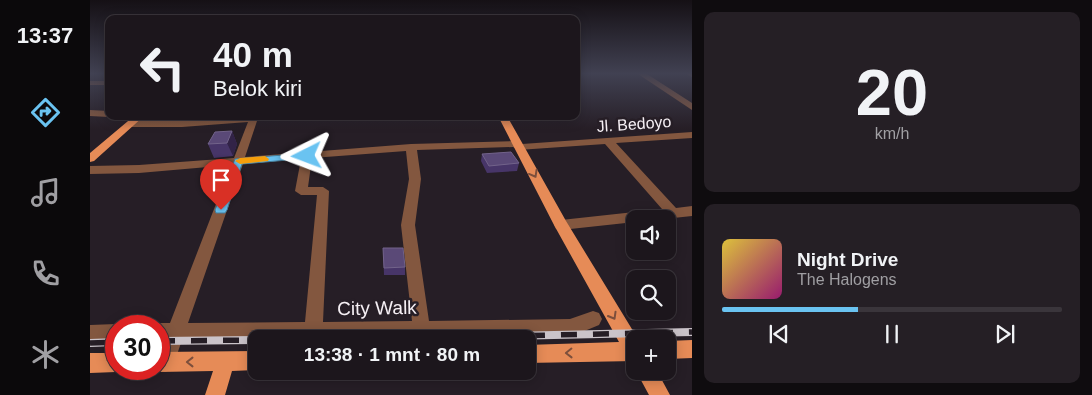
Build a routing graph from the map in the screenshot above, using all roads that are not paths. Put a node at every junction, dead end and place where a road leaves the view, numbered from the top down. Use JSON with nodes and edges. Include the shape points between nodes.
{"nodes":[{"id":1,"x":670,"y":92,"type":"edge"},
{"id":2,"x":692,"y":107,"type":"edge"},
{"id":3,"x":90,"y":113,"type":"edge"},
{"id":4,"x":105,"y":114,"type":"edge"},
{"id":5,"x":130,"y":120,"type":"edge"},
{"id":6,"x":253,"y":120,"type":"joint"},
{"id":7,"x":504,"y":120,"type":"edge"},
{"id":8,"x":689,"y":138,"type":"edge"},
{"id":9,"x":608,"y":142,"type":"junction"},
{"id":10,"x":518,"y":145,"type":"junction"},
{"id":11,"x":411,"y":147,"type":"junction"},
{"id":12,"x":90,"y":148,"type":"edge"},
{"id":13,"x":307,"y":156,"type":"junction"},
{"id":14,"x":90,"y":159,"type":"edge"},
{"id":15,"x":238,"y":162,"type":"junction"},
{"id":16,"x":90,"y":170,"type":"edge"},
{"id":17,"x":670,"y":210,"type":"edge"},
{"id":18,"x":692,"y":211,"type":"edge"},
{"id":19,"x":676,"y":212,"type":"edge"},
{"id":20,"x":626,"y":217,"type":"edge"},
{"id":21,"x":561,"y":225,"type":"junction"},
{"id":22,"x":593,"y":320,"type":"dead end"},
{"id":23,"x":170,"y":325,"type":"edge"},
{"id":24,"x":313,"y":330,"type":"edge"},
{"id":25,"x":422,"y":330,"type":"edge"},
{"id":26,"x":521,"y":330,"type":"edge"},
{"id":27,"x":170,"y":332,"type":"edge"},
{"id":28,"x":105,"y":333,"type":"edge"},
{"id":29,"x":248,"y":333,"type":"edge"},
{"id":30,"x":90,"y":334,"type":"edge"},
{"id":31,"x":626,"y":336,"type":"edge"},
{"id":32,"x":692,"y":349,"type":"edge"},
{"id":33,"x":676,"y":350,"type":"edge"},
{"id":34,"x":626,"y":351,"type":"edge"},
{"id":35,"x":536,"y":354,"type":"edge"},
{"id":36,"x":248,"y":361,"type":"edge"},
{"id":37,"x":105,"y":362,"type":"edge"},
{"id":38,"x":170,"y":362,"type":"edge"},
{"id":39,"x":225,"y":362,"type":"junction"},
{"id":40,"x":90,"y":363,"type":"edge"},
{"id":41,"x":651,"y":380,"type":"edge"},
{"id":42,"x":215,"y":395,"type":"edge"},
{"id":43,"x":660,"y":395,"type":"edge"}],
"edges":[{"from":1,"to":2,"type":"street"},
{"from":3,"to":4,"type":"street"},
{"from":5,"to":6,"type":"street","via":[[175,124]]},
{"from":5,"to":12,"type":"main road"},
{"from":5,"to":14,"type":"main road"},
{"from":6,"to":15,"type":"street"},
{"from":7,"to":10,"type":"main road"},
{"from":8,"to":9,"type":"street","name":"Jl. Bedoyo"},
{"from":9,"to":10,"type":"street","name":"Jl. Bedoyo"},
{"from":9,"to":17,"type":"street"},
{"from":10,"to":11,"type":"street","name":"Jl. Bedoyo"},
{"from":10,"to":21,"type":"main road","one_way":true},
{"from":11,"to":13,"type":"street","name":"Jl. Bedoyo"},
{"from":11,"to":25,"type":"street","via":[[415,179],[408,224]]},
{"from":13,"to":15,"type":"street","name":"Jl. Bedoyo"},
{"from":13,"to":24,"type":"street","via":[[301,191],[323,190]]},
{"from":15,"to":16,"type":"street","name":"Jl. Bedoyo"},
{"from":15,"to":23,"type":"street"},
{"from":18,"to":19,"type":"street"},
{"from":20,"to":21,"type":"street"},
{"from":21,"to":31,"type":"main road","one_way":true},
{"from":22,"to":26,"type":"street","name":"City Walk","via":[[570,328]]},
{"from":27,"to":29,"type":"street","name":"City Walk"},
{"from":28,"to":30,"type":"street"},
{"from":32,"to":33,"type":"main road"},
{"from":34,"to":35,"type":"main road","one_way":true},
{"from":36,"to":39,"type":"main road"},
{"from":37,"to":40,"type":"main road"},
{"from":39,"to":38,"type":"main road","one_way":true},
{"from":39,"to":42,"type":"main road"},
{"from":41,"to":43,"type":"main road"}]}
